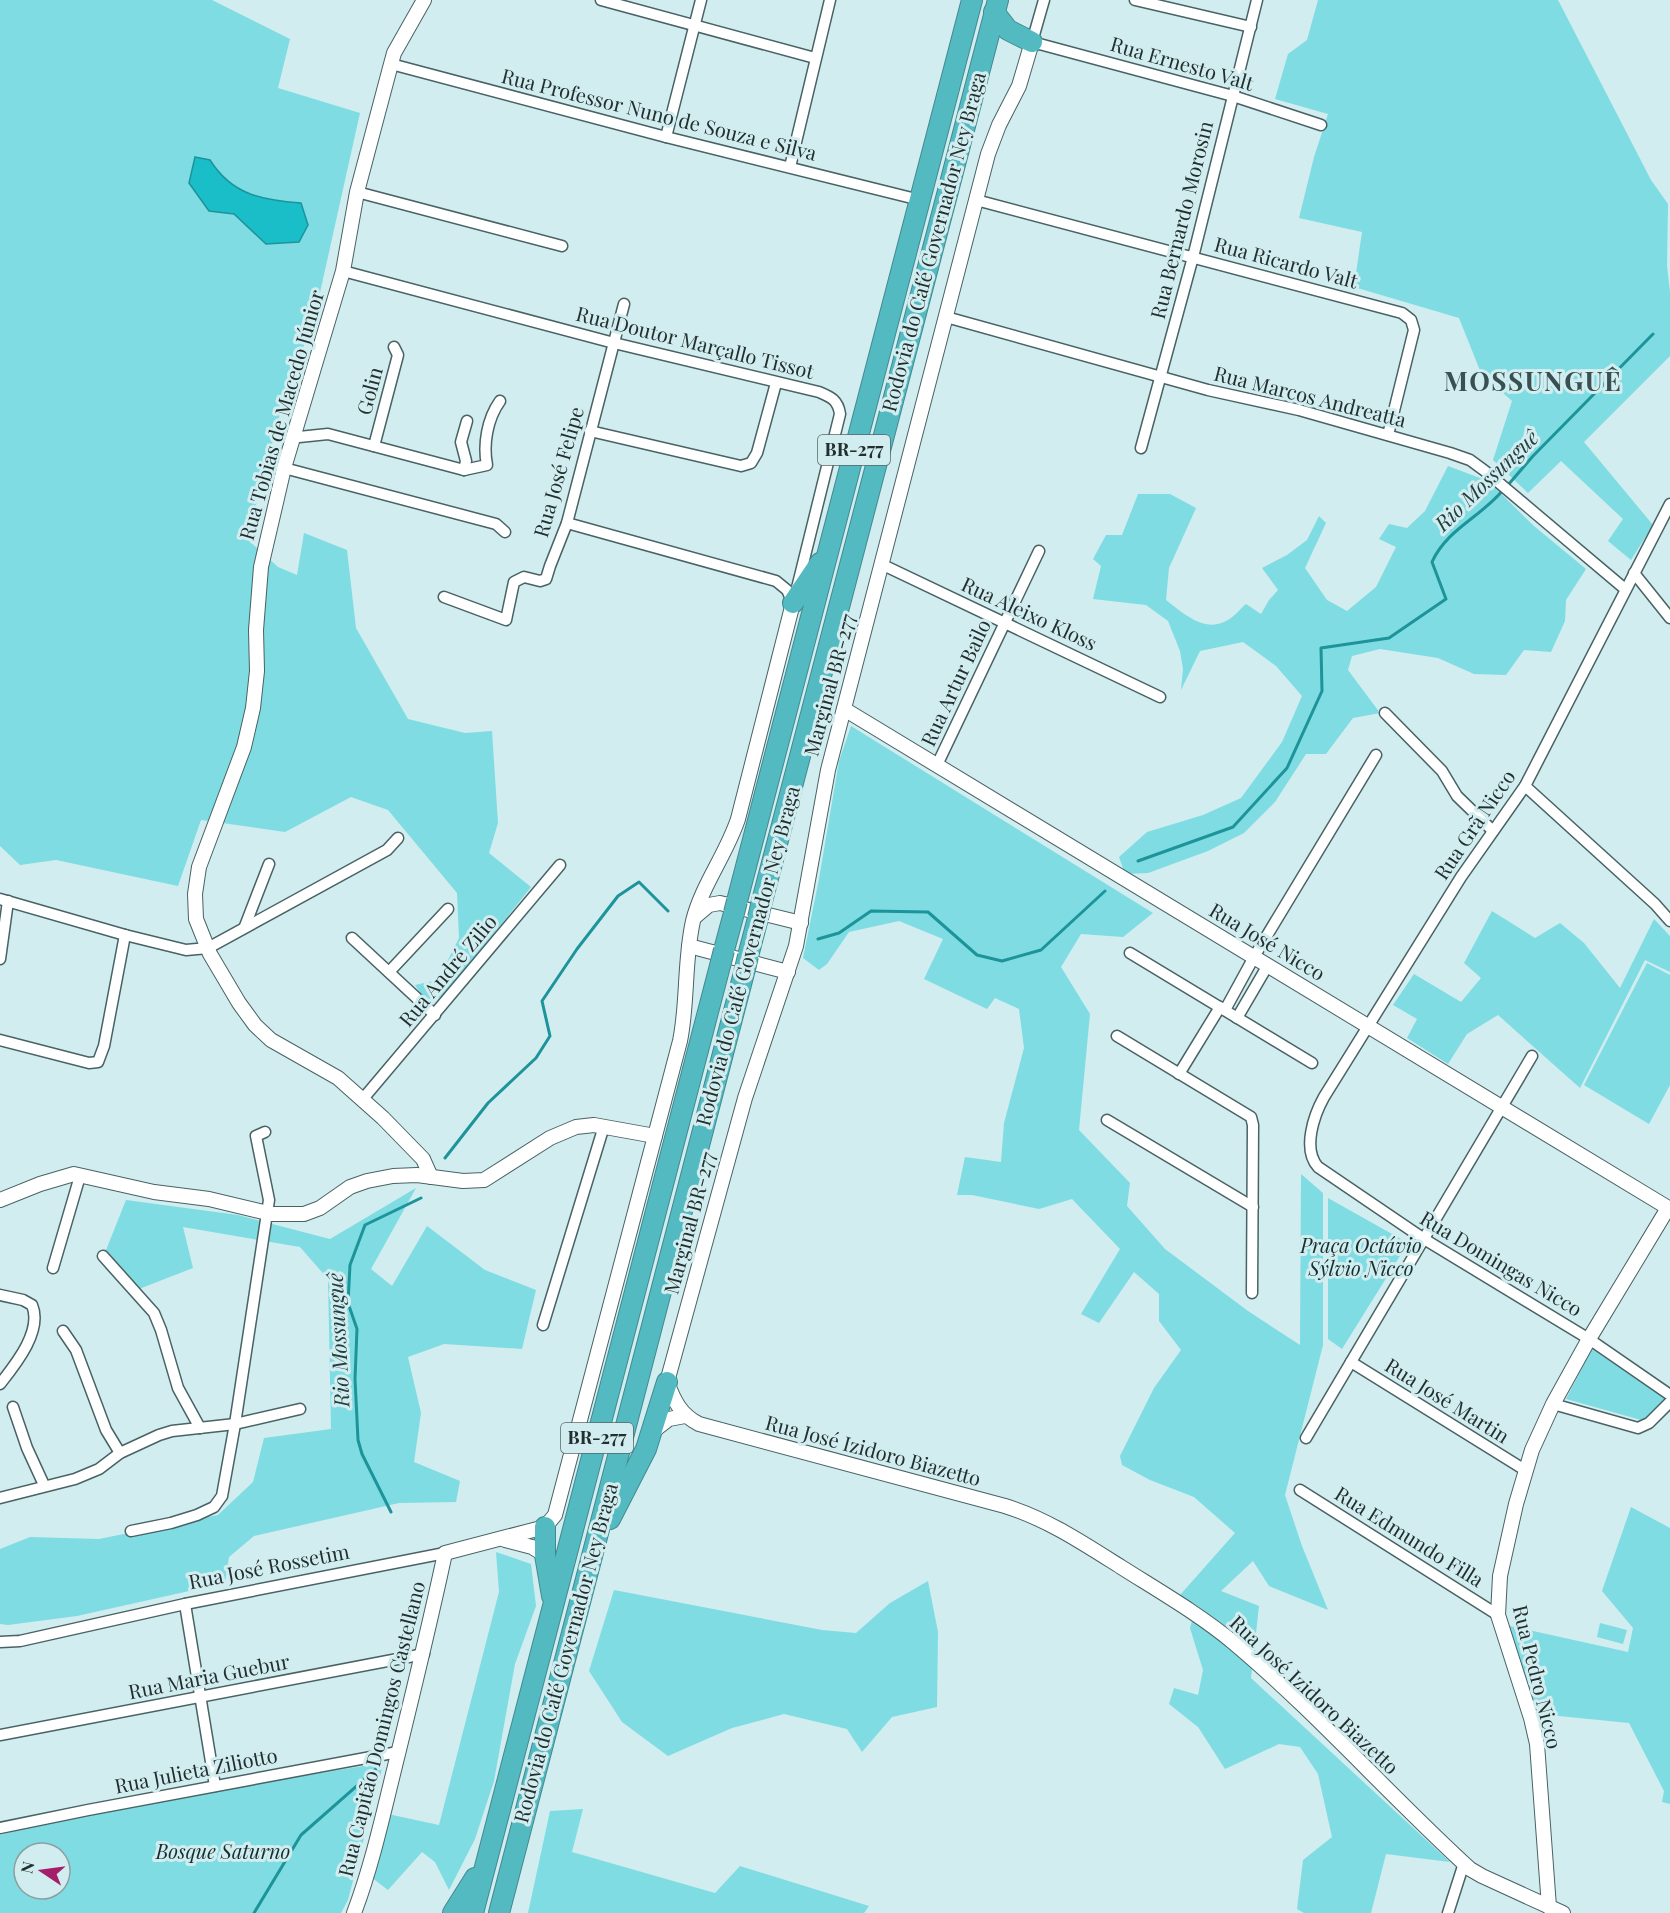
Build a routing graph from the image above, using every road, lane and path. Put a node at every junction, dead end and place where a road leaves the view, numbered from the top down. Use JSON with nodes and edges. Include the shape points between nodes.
{"nodes":[{"id":1,"x":424,"y":0,"type":"edge"},
{"id":2,"x":601,"y":0,"type":"edge"},
{"id":3,"x":701,"y":0,"type":"edge"},
{"id":4,"x":830,"y":0,"type":"edge"},
{"id":5,"x":972,"y":0,"type":"edge"},
{"id":6,"x":1044,"y":0,"type":"edge"},
{"id":7,"x":1136,"y":0,"type":"edge"},
{"id":8,"x":1257,"y":0,"type":"edge"},
{"id":9,"x":996,"y":6,"type":"edge"},
{"id":10,"x":694,"y":26,"type":"junction"},
{"id":11,"x":1251,"y":27,"type":"junction"},
{"id":12,"x":1032,"y":42,"type":"junction"},
{"id":13,"x":815,"y":58,"type":"junction"},
{"id":14,"x":391,"y":64,"type":"junction"},
{"id":15,"x":1233,"y":96,"type":"junction"},
{"id":16,"x":1321,"y":125,"type":"dead end"},
{"id":17,"x":666,"y":137,"type":"junction"},
{"id":18,"x":790,"y":167,"type":"junction"},
{"id":19,"x":357,"y":192,"type":"junction"},
{"id":20,"x":920,"y":200,"type":"junction"},
{"id":21,"x":976,"y":200,"type":"junction"},
{"id":22,"x":562,"y":246,"type":"dead end"},
{"id":23,"x":1193,"y":257,"type":"junction"},
{"id":24,"x":343,"y":271,"type":"junction"},
{"id":25,"x":624,"y":304,"type":"dead end"},
{"id":26,"x":946,"y":317,"type":"junction"},
{"id":27,"x":614,"y":343,"type":"junction"},
{"id":28,"x":394,"y":347,"type":"dead end"},
{"id":29,"x":1160,"y":376,"type":"junction"},
{"id":30,"x":776,"y":383,"type":"junction"},
{"id":31,"x":500,"y":401,"type":"dead end"},
{"id":32,"x":467,"y":420,"type":"dead end"},
{"id":33,"x":590,"y":431,"type":"junction"},
{"id":34,"x":294,"y":435,"type":"junction"},
{"id":35,"x":1388,"y":435,"type":"junction"},
{"id":36,"x":374,"y":446,"type":"junction"},
{"id":37,"x":1141,"y":448,"type":"dead end"},
{"id":38,"x":284,"y":468,"type":"junction"},
{"id":39,"x":464,"y":470,"type":"junction"},
{"id":40,"x":1670,"y":504,"type":"edge"},
{"id":41,"x":567,"y":523,"type":"junction"},
{"id":42,"x":505,"y":532,"type":"dead end"},
{"id":43,"x":828,"y":551,"type":"junction"},
{"id":44,"x":1039,"y":551,"type":"dead end"},
{"id":45,"x":881,"y":564,"type":"junction"},
{"id":46,"x":1634,"y":573,"type":"junction"},
{"id":47,"x":1625,"y":589,"type":"junction"},
{"id":48,"x":444,"y":597,"type":"dead end"},
{"id":49,"x":793,"y":603,"type":"junction"},
{"id":50,"x":1670,"y":618,"type":"edge"},
{"id":51,"x":1005,"y":623,"type":"junction"},
{"id":52,"x":1160,"y":697,"type":"dead end"},
{"id":53,"x":844,"y":709,"type":"junction"},
{"id":54,"x":1386,"y":713,"type":"dead end"},
{"id":55,"x":1376,"y":755,"type":"dead end"},
{"id":56,"x":937,"y":765,"type":"junction"},
{"id":57,"x":1525,"y":786,"type":"junction"},
{"id":58,"x":1493,"y":831,"type":"junction"},
{"id":59,"x":398,"y":838,"type":"dead end"},
{"id":60,"x":268,"y":864,"type":"dead end"},
{"id":61,"x":560,"y":865,"type":"dead end"},
{"id":62,"x":4,"y":900,"type":"edge"},
{"id":63,"x":448,"y":909,"type":"dead end"},
{"id":64,"x":694,"y":919,"type":"junction"},
{"id":65,"x":1670,"y":921,"type":"edge"},
{"id":66,"x":801,"y":923,"type":"junction"},
{"id":67,"x":245,"y":926,"type":"junction"},
{"id":68,"x":125,"y":935,"type":"junction"},
{"id":69,"x":352,"y":938,"type":"dead end"},
{"id":70,"x":689,"y":946,"type":"junction"},
{"id":71,"x":207,"y":948,"type":"junction"},
{"id":72,"x":1130,"y":953,"type":"dead end"},
{"id":73,"x":1254,"y":957,"type":"junction"},
{"id":74,"x":0,"y":959,"type":"edge"},
{"id":75,"x":1268,"y":965,"type":"junction"},
{"id":76,"x":389,"y":972,"type":"junction"},
{"id":77,"x":788,"y":972,"type":"junction"},
{"id":78,"x":1222,"y":1009,"type":"junction"},
{"id":79,"x":435,"y":1015,"type":"junction"},
{"id":80,"x":1237,"y":1018,"type":"junction"},
{"id":81,"x":1368,"y":1026,"type":"junction"},
{"id":82,"x":1117,"y":1036,"type":"dead end"},
{"id":83,"x":0,"y":1040,"type":"edge"},
{"id":84,"x":1532,"y":1056,"type":"dead end"},
{"id":85,"x":1312,"y":1063,"type":"dead end"},
{"id":86,"x":1179,"y":1074,"type":"junction"},
{"id":87,"x":362,"y":1100,"type":"junction"},
{"id":88,"x":1502,"y":1107,"type":"junction"},
{"id":89,"x":1107,"y":1120,"type":"dead end"},
{"id":90,"x":604,"y":1126,"type":"junction"},
{"id":91,"x":266,"y":1132,"type":"dead end"},
{"id":92,"x":655,"y":1137,"type":"junction"},
{"id":93,"x":1314,"y":1163,"type":"joint"},
{"id":94,"x":80,"y":1176,"type":"junction"},
{"id":95,"x":431,"y":1177,"type":"junction"},
{"id":96,"x":0,"y":1200,"type":"edge"},
{"id":97,"x":1253,"y":1207,"type":"junction"},
{"id":98,"x":1669,"y":1208,"type":"edge"},
{"id":99,"x":267,"y":1213,"type":"junction"},
{"id":100,"x":1424,"y":1239,"type":"junction"},
{"id":101,"x":102,"y":1256,"type":"dead end"},
{"id":102,"x":53,"y":1268,"type":"dead end"},
{"id":103,"x":1252,"y":1293,"type":"dead end"},
{"id":104,"x":0,"y":1295,"type":"edge"},
{"id":105,"x":543,"y":1325,"type":"dead end"},
{"id":106,"x":63,"y":1331,"type":"dead end"},
{"id":107,"x":1589,"y":1339,"type":"junction"},
{"id":108,"x":1351,"y":1362,"type":"junction"},
{"id":109,"x":667,"y":1382,"type":"junction"},
{"id":110,"x":0,"y":1384,"type":"edge"},
{"id":111,"x":1670,"y":1395,"type":"edge"},
{"id":112,"x":1670,"y":1402,"type":"edge"},
{"id":113,"x":1553,"y":1404,"type":"junction"},
{"id":114,"x":13,"y":1407,"type":"dead end"},
{"id":115,"x":300,"y":1408,"type":"dead end"},
{"id":116,"x":685,"y":1416,"type":"junction"},
{"id":117,"x":235,"y":1424,"type":"junction"},
{"id":118,"x":200,"y":1428,"type":"junction"},
{"id":119,"x":652,"y":1432,"type":"junction"},
{"id":120,"x":1306,"y":1438,"type":"dead end"},
{"id":121,"x":120,"y":1453,"type":"junction"},
{"id":122,"x":1525,"y":1470,"type":"junction"},
{"id":123,"x":44,"y":1485,"type":"junction"},
{"id":124,"x":1300,"y":1490,"type":"dead end"},
{"id":125,"x":0,"y":1498,"type":"edge"},
{"id":126,"x":545,"y":1527,"type":"junction"},
{"id":127,"x":131,"y":1531,"type":"dead end"},
{"id":128,"x":503,"y":1539,"type":"junction"},
{"id":129,"x":593,"y":1551,"type":"junction"},
{"id":130,"x":446,"y":1553,"type":"junction"},
{"id":131,"x":545,"y":1555,"type":"junction"},
{"id":132,"x":185,"y":1604,"type":"junction"},
{"id":133,"x":553,"y":1606,"type":"junction"},
{"id":134,"x":1498,"y":1615,"type":"junction"},
{"id":135,"x":0,"y":1642,"type":"edge"},
{"id":136,"x":424,"y":1654,"type":"junction"},
{"id":137,"x":200,"y":1697,"type":"junction"},
{"id":138,"x":0,"y":1735,"type":"edge"},
{"id":139,"x":398,"y":1752,"type":"junction"},
{"id":140,"x":215,"y":1786,"type":"junction"},
{"id":141,"x":0,"y":1828,"type":"edge"},
{"id":142,"x":493,"y":1837,"type":"junction"},
{"id":143,"x":1464,"y":1863,"type":"junction"},
{"id":144,"x":503,"y":1907,"type":"edge"},
{"id":145,"x":1549,"y":1907,"type":"junction"},
{"id":146,"x":354,"y":1913,"type":"edge"},
{"id":147,"x":453,"y":1913,"type":"edge"},
{"id":148,"x":473,"y":1913,"type":"edge"},
{"id":149,"x":1448,"y":1913,"type":"edge"},
{"id":150,"x":1563,"y":1913,"type":"edge"}],
"edges":[{"from":1,"to":14,"type":"street","name":"Rua Tobias de Macedo Júnior"},
{"from":2,"to":10,"type":"street"},
{"from":3,"to":10,"type":"street"},
{"from":4,"to":13,"type":"street"},
{"from":5,"to":20,"type":"highway","name":"Rodovia do Café Governador Ney Braga","number":"BR-277"},
{"from":6,"to":12,"type":"street","name":"Marginal BR-277"},
{"from":7,"to":11,"type":"street"},
{"from":8,"to":11,"type":"street","name":"Rua Bernardo Morosin"},
{"from":9,"to":12,"type":"highway","via":[[1008,30]]},
{"from":9,"to":129,"type":"highway","name":"Rodovia do Café Governador Ney Braga","number":"BR-277"},
{"from":10,"to":13,"type":"street"},
{"from":10,"to":17,"type":"street"},
{"from":11,"to":15,"type":"street","name":"Rua Bernardo Morosin"},
{"from":12,"to":15,"type":"street","name":"Rua Ernesto Valt"},
{"from":12,"to":21,"type":"street","name":"Marginal BR-277","via":[[1019,86],[995,134]]},
{"from":13,"to":18,"type":"street"},
{"from":14,"to":17,"type":"street","name":"Rua Professor Nuno de Souza e Silva"},
{"from":14,"to":19,"type":"street","name":"Rua Tobias de Macedo Júnior"},
{"from":15,"to":16,"type":"street","name":"Rua Ernesto Valt"},
{"from":15,"to":23,"type":"street","name":"Rua Bernardo Morosin"},
{"from":17,"to":18,"type":"street","name":"Rua Professor Nuno de Souza e Silva"},
{"from":18,"to":20,"type":"street","name":"Rua Professor Nuno de Souza e Silva"},
{"from":19,"to":22,"type":"street"},
{"from":19,"to":24,"type":"street","name":"Rua Tobias de Macedo Júnior"},
{"from":20,"to":43,"type":"highway","name":"Rodovia do Café Governador Ney Braga","number":"BR-277"},
{"from":21,"to":23,"type":"street","name":"Rua Ricardo Valt"},
{"from":21,"to":26,"type":"street","name":"Marginal BR-277"},
{"from":23,"to":29,"type":"street","name":"Rua Bernardo Morosin"},
{"from":23,"to":35,"type":"street","name":"Rua Ricardo Valt","via":[[1397,311],[1411,320],[1413,335]]},
{"from":24,"to":27,"type":"street","name":"Rua Doutor Marçallo Tissot"},
{"from":24,"to":34,"type":"street","name":"Rua Tobias de Macedo Júnior"},
{"from":25,"to":27,"type":"street","name":"Rua José Felipe"},
{"from":26,"to":29,"type":"street","name":"Rua Marcos Andreatta"},
{"from":26,"to":45,"type":"street","name":"Marginal BR-277"},
{"from":27,"to":30,"type":"street","name":"Rua Doutor Marçallo Tissot"},
{"from":27,"to":33,"type":"street","name":"Rua José Felipe"},
{"from":28,"to":36,"type":"street","name":"Golin","via":[[398,355]]},
{"from":29,"to":35,"type":"street","name":"Rua Marcos Andreatta"},
{"from":29,"to":37,"type":"street","name":"Rua Bernardo Morosin"},
{"from":30,"to":33,"type":"street","via":[[757,453],[751,463],[741,466]]},
{"from":30,"to":49,"type":"street","name":"Rua Doutor Marçallo Tissot","via":[[832,398],[840,414]]},
{"from":31,"to":39,"type":"street","via":[[484,449],[487,465]]},
{"from":32,"to":39,"type":"street","via":[[461,442]]},
{"from":33,"to":41,"type":"street","name":"Rua José Felipe"},
{"from":34,"to":36,"type":"street","via":[[328,434]]},
{"from":34,"to":38,"type":"street","name":"Rua Tobias de Macedo Júnior"},
{"from":35,"to":47,"type":"street","name":"Rua Marcos Andreatta","via":[[1461,456],[1477,465]]},
{"from":36,"to":39,"type":"street"},
{"from":38,"to":42,"type":"street","via":[[496,524]]},
{"from":38,"to":71,"type":"street","name":"Rua Tobias de Macedo Júnior","via":[[261,567],[253,708],[244,747],[199,867],[196,919]]},
{"from":40,"to":46,"type":"street","name":"Rua Grã Nicco"},
{"from":41,"to":48,"type":"street","name":"Rua José Felipe","via":[[546,579],[524,577],[514,582],[506,620]]},
{"from":41,"to":49,"type":"street","via":[[776,581],[787,590]]},
{"from":43,"to":49,"type":"highway"},
{"from":43,"to":133,"type":"highway","name":"Rodovia do Café Governador Ney Braga","number":"BR-277"},
{"from":44,"to":51,"type":"street","name":"Rua Artur Bailo"},
{"from":45,"to":51,"type":"street","name":"Rua Aleixo Kloss"},
{"from":45,"to":53,"type":"street","name":"Marginal BR-277"},
{"from":46,"to":47,"type":"street","name":"Rua Grã Nicco"},
{"from":46,"to":50,"type":"street"},
{"from":47,"to":57,"type":"street","name":"Rua Grã Nicco"},
{"from":49,"to":64,"type":"street","via":[[738,819]]},
{"from":51,"to":52,"type":"street","name":"Rua Aleixo Kloss"},
{"from":51,"to":56,"type":"street","name":"Rua Artur Bailo"},
{"from":53,"to":56,"type":"street","name":"Rua José Nicco"},
{"from":53,"to":66,"type":"street","name":"Marginal BR-277","via":[[823,790]]},
{"from":54,"to":58,"type":"street","via":[[1442,771],[1456,796]]},
{"from":55,"to":73,"type":"street"},
{"from":56,"to":73,"type":"street","name":"Rua José Nicco"},
{"from":57,"to":58,"type":"street","name":"Rua Grã Nicco"},
{"from":57,"to":65,"type":"street"},
{"from":58,"to":81,"type":"street","name":"Rua Grã Nicco","via":[[1445,900]]},
{"from":59,"to":67,"type":"street","via":[[387,850]]},
{"from":60,"to":67,"type":"street"},
{"from":61,"to":79,"type":"street","name":"Rua André Zilio"},
{"from":62,"to":68,"type":"street"},
{"from":62,"to":74,"type":"street"},
{"from":63,"to":76,"type":"street"},
{"from":64,"to":66,"type":"street","via":[[709,905],[720,903]]},
{"from":64,"to":70,"type":"street"},
{"from":66,"to":77,"type":"street","name":"Marginal BR-277"},
{"from":67,"to":71,"type":"street"},
{"from":68,"to":71,"type":"street","via":[[186,950]]},
{"from":68,"to":83,"type":"street","via":[[105,1046],[98,1062]]},
{"from":69,"to":76,"type":"street"},
{"from":70,"to":77,"type":"street"},
{"from":70,"to":92,"type":"street","via":[[684,1020]]},
{"from":71,"to":87,"type":"street","name":"Rua Tobias de Macedo Júnior","via":[[255,1025],[271,1040],[338,1078]]},
{"from":72,"to":78,"type":"street"},
{"from":73,"to":75,"type":"street","name":"Rua José Nicco"},
{"from":73,"to":78,"type":"street"},
{"from":75,"to":80,"type":"street"},
{"from":75,"to":81,"type":"street","name":"Rua José Nicco"},
{"from":76,"to":79,"type":"street"},
{"from":77,"to":109,"type":"street","name":"Marginal BR-277","via":[[745,1098]]},
{"from":78,"to":80,"type":"street"},
{"from":78,"to":86,"type":"street"},
{"from":79,"to":87,"type":"street","name":"Rua André Zilio"},
{"from":80,"to":85,"type":"street"},
{"from":81,"to":88,"type":"street","name":"Rua José Nicco"},
{"from":81,"to":93,"type":"street","name":"Rua Grã Nicco","via":[[1319,1106],[1311,1138]]},
{"from":82,"to":86,"type":"street"},
{"from":84,"to":88,"type":"street"},
{"from":86,"to":97,"type":"street","via":[[1251,1117]]},
{"from":87,"to":95,"type":"street","name":"Rua Tobias de Macedo Júnior","via":[[423,1159]]},
{"from":88,"to":98,"type":"street","name":"Rua José Nicco"},
{"from":88,"to":100,"type":"street"},
{"from":89,"to":97,"type":"street"},
{"from":90,"to":92,"type":"street"},
{"from":90,"to":95,"type":"street","via":[[576,1127],[550,1138],[484,1180]]},
{"from":90,"to":105,"type":"street"},
{"from":91,"to":99,"type":"street","via":[[256,1136],[269,1200]]},
{"from":92,"to":126,"type":"street","via":[[555,1515]]},
{"from":93,"to":100,"type":"street","name":"Rua Domingas Nicco"},
{"from":94,"to":96,"type":"street","via":[[74,1174],[40,1184]]},
{"from":94,"to":99,"type":"street"},
{"from":94,"to":102,"type":"street"},
{"from":95,"to":99,"type":"street","via":[[367,1180],[304,1214]]},
{"from":97,"to":103,"type":"street"},
{"from":98,"to":107,"type":"street","name":"Rua Pedro Nicco"},
{"from":99,"to":117,"type":"street"},
{"from":100,"to":107,"type":"street","name":"Rua Domingas Nicco"},
{"from":100,"to":108,"type":"street"},
{"from":101,"to":118,"type":"street","via":[[154,1313],[178,1388]]},
{"from":104,"to":110,"type":"street","via":[[23,1300],[33,1305],[35,1311],[21,1359]]},
{"from":106,"to":121,"type":"street","via":[[76,1350],[106,1430]]},
{"from":107,"to":111,"type":"street","name":"Rua Domingas Nicco"},
{"from":107,"to":113,"type":"street","name":"Rua Pedro Nicco"},
{"from":108,"to":120,"type":"street"},
{"from":108,"to":122,"type":"street","name":"Rua José Martin"},
{"from":109,"to":116,"type":"street"},
{"from":109,"to":119,"type":"highway"},
{"from":112,"to":113,"type":"street","via":[[1649,1423],[1638,1428]]},
{"from":113,"to":122,"type":"street","name":"Rua Pedro Nicco"},
{"from":114,"to":123,"type":"street"},
{"from":115,"to":117,"type":"street"},
{"from":116,"to":119,"type":"street","via":[[669,1419]]},
{"from":116,"to":143,"type":"street","name":"Rua José Izidoro Biazetto","via":[[715,1429],[1005,1506],[1035,1516],[1067,1534],[1232,1642]]},
{"from":117,"to":118,"type":"street"},
{"from":117,"to":127,"type":"street","via":[[222,1496],[214,1507],[171,1523]]},
{"from":118,"to":121,"type":"street","via":[[159,1435]]},
{"from":119,"to":129,"type":"highway","via":[[643,1457]]},
{"from":121,"to":123,"type":"street","via":[[99,1469]]},
{"from":122,"to":134,"type":"street","name":"Rua Pedro Nicco","via":[[1500,1576]]},
{"from":123,"to":125,"type":"street"},
{"from":124,"to":134,"type":"street","name":"Rua Edmundo Filla"},
{"from":126,"to":128,"type":"street","name":"Rua José Rossetim"},
{"from":126,"to":131,"type":"highway"},
{"from":128,"to":130,"type":"street","name":"Rua José Rossetim"},
{"from":128,"to":131,"type":"street"},
{"from":129,"to":144,"type":"highway","name":"Rodovia do Café Governador Ney Braga","number":"BR-277"},
{"from":130,"to":132,"type":"street","name":"Rua José Rossetim"},
{"from":130,"to":136,"type":"street","name":"Rua Capitão Domingos Castellano"},
{"from":131,"to":133,"type":"highway"},
{"from":132,"to":135,"type":"street","name":"Rua José Rossetim","via":[[20,1641]]},
{"from":132,"to":137,"type":"street"},
{"from":133,"to":142,"type":"highway","name":"Rodovia do Café Governador Ney Braga","number":"BR-277"},
{"from":134,"to":145,"type":"street","name":"Rua Pedro Nicco","via":[[1537,1744]]},
{"from":136,"to":137,"type":"street","name":"Rua Maria Guebur"},
{"from":136,"to":139,"type":"street","name":"Rua Capitão Domingos Castellano"},
{"from":137,"to":138,"type":"street","name":"Rua Maria Guebur"},
{"from":137,"to":140,"type":"street"},
{"from":139,"to":140,"type":"street","name":"Rua Julieta Ziliotto"},
{"from":139,"to":146,"type":"street","name":"Rua Capitão Domingos Castellano"},
{"from":140,"to":141,"type":"street","name":"Rua Julieta Ziliotto"},
{"from":142,"to":147,"type":"highway","via":[[476,1877]]},
{"from":142,"to":148,"type":"highway","name":"Rodovia do Café Governador Ney Braga","number":"BR-277"},
{"from":143,"to":145,"type":"street","name":"Rua José Izidoro Biazetto","via":[[1482,1876]]},
{"from":143,"to":149,"type":"street"},
{"from":145,"to":150,"type":"street","name":"Rua José Izidoro Biazetto"}]}
